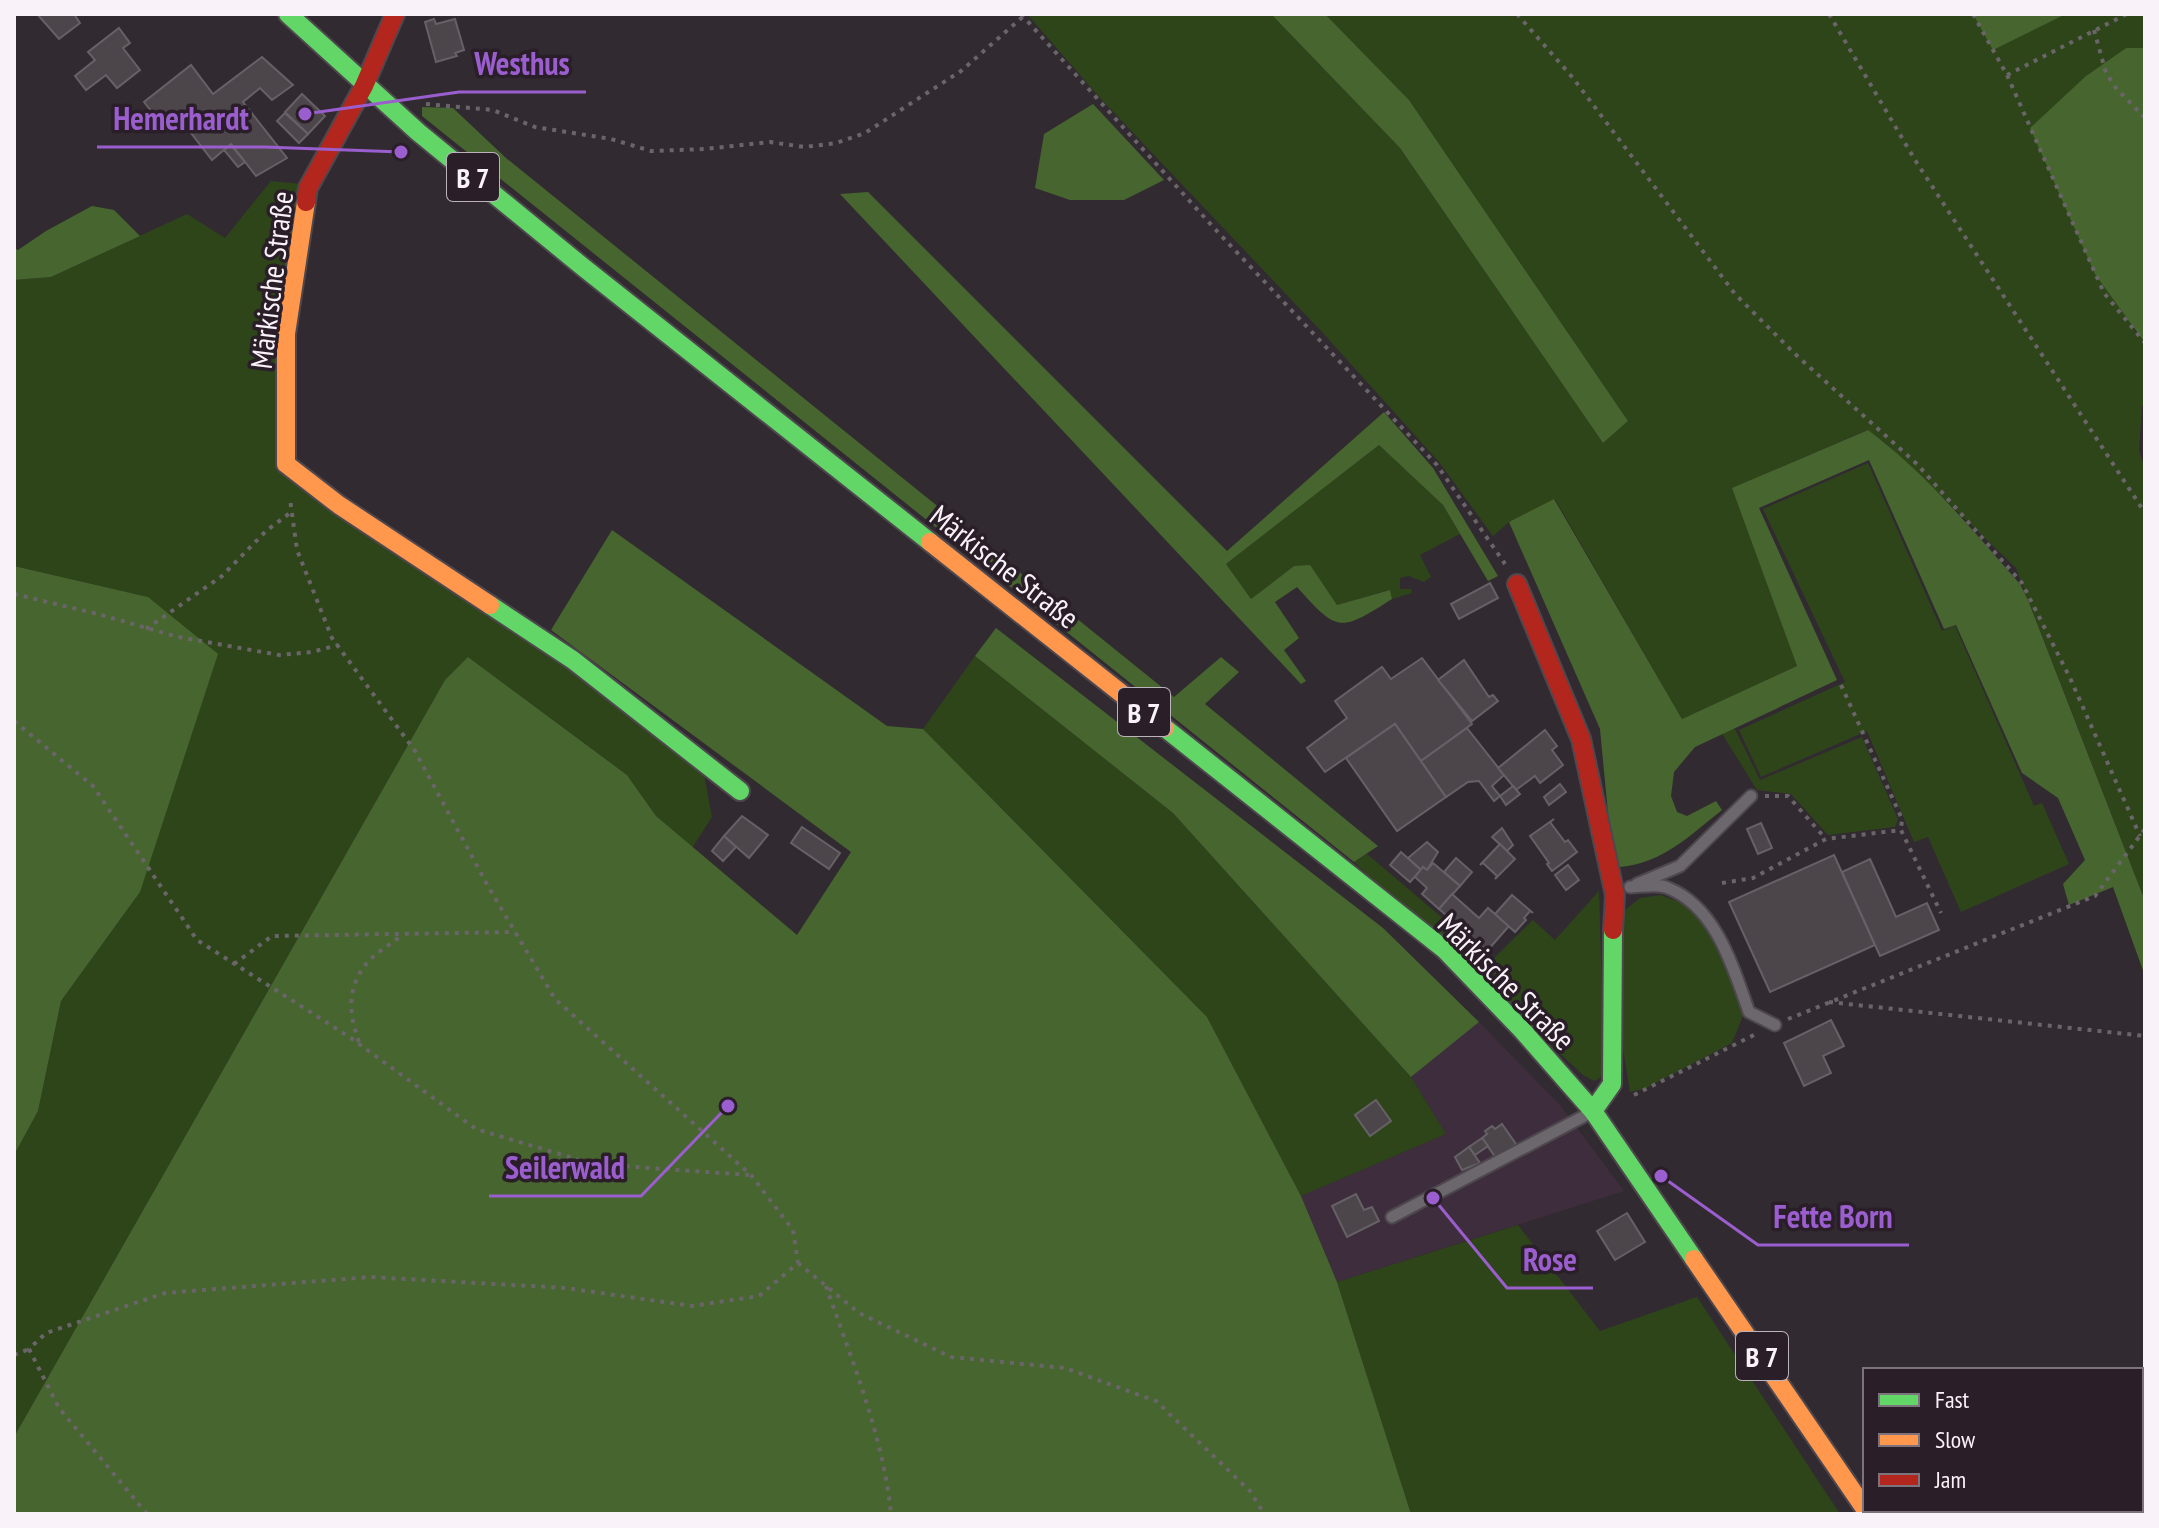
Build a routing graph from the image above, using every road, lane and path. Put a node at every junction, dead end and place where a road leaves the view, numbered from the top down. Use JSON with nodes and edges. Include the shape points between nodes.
{"nodes":[{"id":1,"x":288,"y":14,"type":"edge"},
{"id":2,"x":395,"y":14,"type":"edge"},
{"id":3,"x":1517,"y":14,"type":"edge"},
{"id":4,"x":1829,"y":14,"type":"edge"},
{"id":5,"x":1973,"y":14,"type":"edge"},
{"id":6,"x":2127,"y":14,"type":"edge"},
{"id":7,"x":1023,"y":15,"type":"edge"},
{"id":8,"x":2094,"y":30,"type":"junction"},
{"id":9,"x":2007,"y":75,"type":"junction"},
{"id":10,"x":364,"y":86,"type":"junction"},
{"id":11,"x":397,"y":113,"type":"junction"},
{"id":12,"x":2145,"y":118,"type":"edge"},
{"id":13,"x":2145,"y":343,"type":"edge"},
{"id":14,"x":286,"y":464,"type":"junction"},
{"id":15,"x":292,"y":513,"type":"junction"},
{"id":16,"x":2145,"y":513,"type":"edge"},
{"id":17,"x":1517,"y":584,"type":"joint"},
{"id":18,"x":14,"y":594,"type":"edge"},
{"id":19,"x":146,"y":629,"type":"junction"},
{"id":20,"x":338,"y":645,"type":"junction"},
{"id":21,"x":1841,"y":685,"type":"dead end"},
{"id":22,"x":14,"y":721,"type":"edge"},
{"id":23,"x":740,"y":791,"type":"dead end"},
{"id":24,"x":1751,"y":796,"type":"joint"},
{"id":25,"x":2145,"y":829,"type":"edge"},
{"id":26,"x":1901,"y":830,"type":"junction"},
{"id":27,"x":2140,"y":836,"type":"junction"},
{"id":28,"x":1826,"y":839,"type":"junction"},
{"id":29,"x":1722,"y":883,"type":"dead end"},
{"id":30,"x":1622,"y":891,"type":"junction"},
{"id":31,"x":1941,"y":913,"type":"dead end"},
{"id":32,"x":516,"y":932,"type":"junction"},
{"id":33,"x":403,"y":934,"type":"junction"},
{"id":34,"x":234,"y":964,"type":"junction"},
{"id":35,"x":1827,"y":1002,"type":"junction"},
{"id":36,"x":1775,"y":1025,"type":"junction"},
{"id":37,"x":2145,"y":1036,"type":"edge"},
{"id":38,"x":360,"y":1045,"type":"junction"},
{"id":39,"x":1627,"y":1098,"type":"dead end"},
{"id":40,"x":1593,"y":1111,"type":"junction"},
{"id":41,"x":751,"y":1175,"type":"junction"},
{"id":42,"x":1392,"y":1217,"type":"dead end"},
{"id":43,"x":798,"y":1263,"type":"junction"},
{"id":44,"x":826,"y":1286,"type":"junction"},
{"id":45,"x":29,"y":1349,"type":"junction"},
{"id":46,"x":14,"y":1355,"type":"edge"},
{"id":47,"x":1863,"y":1507,"type":"edge"},
{"id":48,"x":147,"y":1514,"type":"edge"},
{"id":49,"x":891,"y":1514,"type":"edge"},
{"id":50,"x":1264,"y":1514,"type":"edge"}],
"edges":[{"from":1,"to":10,"type":"main road","name":"Märkische Straße","number":"B 7"},
{"from":2,"to":10,"type":"main road"},
{"from":3,"to":27,"type":"path","via":[[1573,78],[1735,294],[1917,464],[2022,583]]},
{"from":4,"to":16,"type":"path","via":[[1915,160]]},
{"from":5,"to":9,"type":"path"},
{"from":6,"to":8,"type":"path"},
{"from":7,"to":11,"type":"path","via":[[961,71],[865,133],[836,143],[651,151],[535,127],[493,110],[421,104]]},
{"from":7,"to":17,"type":"path","via":[[1437,465]]},
{"from":8,"to":9,"type":"path"},
{"from":8,"to":12,"type":"path","via":[[2106,73]]},
{"from":9,"to":13,"type":"path","via":[[2104,293]]},
{"from":10,"to":11,"type":"main road","name":"Märkische Straße","number":"B 7"},
{"from":10,"to":14,"type":"main road","name":"Märkische Straße","via":[[308,188],[286,334]]},
{"from":11,"to":40,"type":"main road","name":"Märkische Straße","number":"B 7","via":[[583,267],[1445,950]]},
{"from":14,"to":15,"type":"path"},
{"from":14,"to":23,"type":"main road","via":[[573,660]]},
{"from":15,"to":19,"type":"path","via":[[266,531],[222,576]]},
{"from":15,"to":20,"type":"path","via":[[297,550]]},
{"from":17,"to":30,"type":"main road","name":"Märkische Straße","via":[[1581,739]]},
{"from":18,"to":19,"type":"path"},
{"from":19,"to":20,"type":"path","via":[[279,655]]},
{"from":20,"to":32,"type":"path","via":[[415,751]]},
{"from":21,"to":26,"type":"path","via":[[1902,819]]},
{"from":22,"to":34,"type":"path","via":[[93,786],[197,940]]},
{"from":24,"to":28,"type":"path","via":[[1788,796]]},
{"from":24,"to":30,"type":"lane","via":[[1680,866]]},
{"from":25,"to":27,"type":"path"},
{"from":26,"to":28,"type":"path"},
{"from":26,"to":31,"type":"path"},
{"from":27,"to":35,"type":"path","via":[[2095,896]]},
{"from":28,"to":29,"type":"path","via":[[1753,878]]},
{"from":30,"to":36,"type":"lane","via":[[1666,886],[1698,907],[1734,968],[1749,1012]]},
{"from":30,"to":40,"type":"main road","name":"Märkische Straße","via":[[1611,954],[1612,1084]]},
{"from":32,"to":33,"type":"path"},
{"from":32,"to":41,"type":"path","via":[[555,999]]},
{"from":33,"to":34,"type":"path","via":[[272,936]]},
{"from":33,"to":38,"type":"path","via":[[368,962],[353,986],[350,1017]]},
{"from":34,"to":38,"type":"path"},
{"from":35,"to":36,"type":"path"},
{"from":35,"to":37,"type":"path"},
{"from":36,"to":39,"type":"path"},
{"from":38,"to":41,"type":"path","via":[[476,1129],[593,1164]]},
{"from":40,"to":42,"type":"lane"},
{"from":40,"to":47,"type":"main road","name":"Märkische Straße","number":"B 7"},
{"from":41,"to":43,"type":"path","via":[[793,1230]]},
{"from":43,"to":44,"type":"path"},
{"from":43,"to":45,"type":"path","via":[[759,1296],[692,1306],[566,1288],[370,1277],[165,1293],[46,1333]]},
{"from":44,"to":49,"type":"path","via":[[887,1476]]},
{"from":44,"to":50,"type":"path","via":[[859,1313],[951,1357],[1065,1368],[1156,1401],[1250,1491]]},
{"from":45,"to":46,"type":"path"},
{"from":45,"to":48,"type":"path","via":[[59,1408]]}]}
